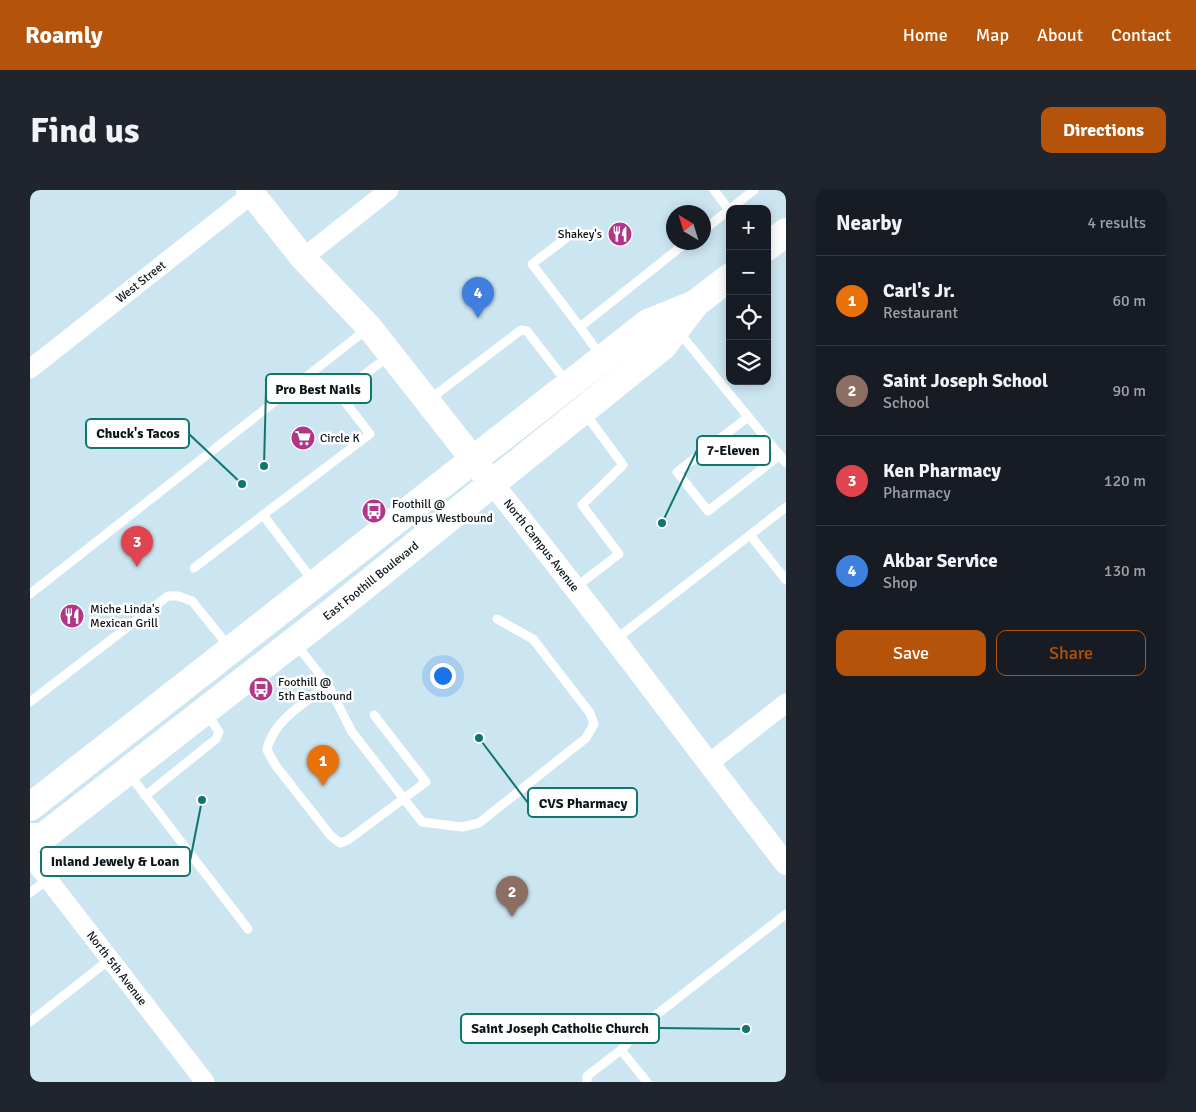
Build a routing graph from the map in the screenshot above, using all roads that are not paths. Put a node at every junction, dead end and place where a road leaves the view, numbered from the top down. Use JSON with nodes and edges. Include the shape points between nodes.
{"nodes":[{"id":1,"x":390,"y":190,"type":"edge"},
{"id":2,"x":714,"y":190,"type":"edge"},
{"id":3,"x":754,"y":190,"type":"edge"},
{"id":4,"x":250,"y":192,"type":"edge"},
{"id":5,"x":727,"y":205,"type":"edge"},
{"id":6,"x":735,"y":205,"type":"edge"},
{"id":7,"x":726,"y":212,"type":"edge"},
{"id":8,"x":711,"y":224,"type":"edge"},
{"id":9,"x":786,"y":232,"type":"edge"},
{"id":10,"x":565,"y":239,"type":"dead end"},
{"id":11,"x":771,"y":244,"type":"edge"},
{"id":12,"x":678,"y":250,"type":"edge"},
{"id":13,"x":303,"y":258,"type":"junction"},
{"id":14,"x":726,"y":280,"type":"edge"},
{"id":15,"x":696,"y":303,"type":"junction"},
{"id":16,"x":369,"y":327,"type":"junction"},
{"id":17,"x":580,"y":327,"type":"junction"},
{"id":18,"x":677,"y":329,"type":"junction"},
{"id":19,"x":390,"y":354,"type":"junction"},
{"id":20,"x":602,"y":358,"type":"junction"},
{"id":21,"x":30,"y":369,"type":"edge"},
{"id":22,"x":569,"y":385,"type":"junction"},
{"id":23,"x":427,"y":401,"type":"junction"},
{"id":24,"x":582,"y":410,"type":"junction"},
{"id":25,"x":748,"y":417,"type":"junction"},
{"id":26,"x":780,"y":455,"type":"junction"},
{"id":27,"x":473,"y":459,"type":"junction"},
{"id":28,"x":786,"y":463,"type":"edge"},
{"id":29,"x":492,"y":482,"type":"junction"},
{"id":30,"x":786,"y":507,"type":"edge"},
{"id":31,"x":263,"y":515,"type":"junction"},
{"id":32,"x":750,"y":535,"type":"junction"},
{"id":33,"x":194,"y":568,"type":"dead end"},
{"id":34,"x":786,"y":580,"type":"edge"},
{"id":35,"x":314,"y":583,"type":"junction"},
{"id":36,"x":576,"y":588,"type":"junction"},
{"id":37,"x":30,"y":594,"type":"edge"},
{"id":38,"x":497,"y":619,"type":"dead end"},
{"id":39,"x":616,"y":639,"type":"junction"},
{"id":40,"x":294,"y":641,"type":"junction"},
{"id":41,"x":231,"y":649,"type":"junction"},
{"id":42,"x":328,"y":684,"type":"junction"},
{"id":43,"x":30,"y":702,"type":"edge"},
{"id":44,"x":786,"y":703,"type":"edge"},
{"id":45,"x":205,"y":711,"type":"junction"},
{"id":46,"x":374,"y":715,"type":"dead end"},
{"id":47,"x":708,"y":764,"type":"junction"},
{"id":48,"x":127,"y":772,"type":"junction"},
{"id":49,"x":145,"y":796,"type":"junction"},
{"id":50,"x":404,"y":799,"type":"junction"},
{"id":51,"x":30,"y":807,"type":"edge"},
{"id":52,"x":30,"y":837,"type":"edge"},
{"id":53,"x":30,"y":856,"type":"edge"},
{"id":54,"x":786,"y":864,"type":"edge"},
{"id":55,"x":48,"y":879,"type":"junction"},
{"id":56,"x":30,"y":892,"type":"edge"},
{"id":57,"x":786,"y":914,"type":"edge"},
{"id":58,"x":248,"y":929,"type":"dead end"},
{"id":59,"x":109,"y":960,"type":"junction"},
{"id":60,"x":30,"y":1022,"type":"edge"},
{"id":61,"x":621,"y":1050,"type":"junction"},
{"id":62,"x":205,"y":1082,"type":"edge"},
{"id":63,"x":587,"y":1082,"type":"edge"},
{"id":64,"x":647,"y":1082,"type":"edge"}],
"edges":[{"from":1,"to":13,"type":"street"},
{"from":2,"to":5,"type":"lane"},
{"from":3,"to":6,"type":"lane"},
{"from":4,"to":13,"type":"main road","name":"North Campus Avenue"},
{"from":4,"to":21,"type":"street","name":"West Street"},
{"from":7,"to":8,"type":"lane"},
{"from":9,"to":11,"type":"main road"},
{"from":10,"to":17,"type":"lane","via":[[532,264]]},
{"from":12,"to":17,"type":"lane"},
{"from":13,"to":16,"type":"main road","name":"North Campus Avenue"},
{"from":14,"to":15,"type":"main road","name":"East Foothill Boulevard"},
{"from":15,"to":18,"type":"main road","name":"East Foothill Boulevard"},
{"from":15,"to":20,"type":"main road","name":"East Foothill Boulevard","via":[[648,323]]},
{"from":16,"to":19,"type":"main road","name":"North Campus Avenue"},
{"from":16,"to":37,"type":"lane"},
{"from":17,"to":20,"type":"lane"},
{"from":18,"to":24,"type":"main road","name":"East Foothill Boulevard","via":[[663,346]]},
{"from":18,"to":25,"type":"lane"},
{"from":19,"to":23,"type":"main road","name":"North Campus Avenue"},
{"from":19,"to":31,"type":"lane","via":[[340,394],[370,434]]},
{"from":20,"to":22,"type":"main road","name":"East Foothill Boulevard"},
{"from":22,"to":23,"type":"lane","via":[[527,331],[521,330]]},
{"from":22,"to":27,"type":"main road","name":"East Foothill Boulevard"},
{"from":23,"to":27,"type":"main road","name":"North Campus Avenue"},
{"from":24,"to":29,"type":"main road","name":"East Foothill Boulevard"},
{"from":24,"to":36,"type":"lane","via":[[623,465],[582,505],[619,554]]},
{"from":25,"to":26,"type":"lane"},
{"from":25,"to":26,"type":"lane","via":[[677,472],[708,511]]},
{"from":26,"to":28,"type":"lane"},
{"from":27,"to":29,"type":"main road","name":"North Campus Avenue"},
{"from":27,"to":35,"type":"main road","name":"East Foothill Boulevard"},
{"from":29,"to":36,"type":"street","name":"North Campus Avenue"},
{"from":29,"to":40,"type":"main road","name":"East Foothill Boulevard"},
{"from":30,"to":32,"type":"lane"},
{"from":31,"to":33,"type":"lane"},
{"from":31,"to":35,"type":"lane"},
{"from":32,"to":34,"type":"lane"},
{"from":32,"to":39,"type":"lane"},
{"from":35,"to":41,"type":"main road","name":"East Foothill Boulevard"},
{"from":36,"to":39,"type":"street","name":"North Campus Avenue"},
{"from":38,"to":50,"type":"lane","via":[[533,639],[590,713],[594,724],[586,738],[479,823],[462,827],[422,822]]},
{"from":39,"to":47,"type":"street","name":"North Campus Avenue"},
{"from":40,"to":42,"type":"lane"},
{"from":40,"to":45,"type":"main road","name":"East Foothill Boulevard"},
{"from":41,"to":43,"type":"lane","via":[[192,600],[168,596]]},
{"from":41,"to":51,"type":"main road","name":"East Foothill Boulevard"},
{"from":42,"to":50,"type":"lane","via":[[352,732]]},
{"from":42,"to":50,"type":"lane","via":[[270,736],[267,750],[276,766],[340,843]]},
{"from":44,"to":47,"type":"street"},
{"from":45,"to":48,"type":"main road","name":"East Foothill Boulevard"},
{"from":45,"to":49,"type":"lane","via":[[219,732],[216,739]]},
{"from":46,"to":50,"type":"lane","via":[[426,782]]},
{"from":47,"to":54,"type":"street","name":"North Campus Avenue"},
{"from":48,"to":49,"type":"lane"},
{"from":48,"to":52,"type":"main road","name":"East Foothill Boulevard","via":[[43,837]]},
{"from":49,"to":58,"type":"lane"},
{"from":53,"to":55,"type":"street","name":"North 5th Avenue"},
{"from":55,"to":56,"type":"lane"},
{"from":55,"to":59,"type":"street","name":"North 5th Avenue"},
{"from":57,"to":61,"type":"lane","via":[[647,1022]]},
{"from":59,"to":60,"type":"lane"},
{"from":59,"to":62,"type":"street","name":"North 5th Avenue"},
{"from":61,"to":63,"type":"lane","via":[[587,1076]]},
{"from":61,"to":64,"type":"lane"}]}
